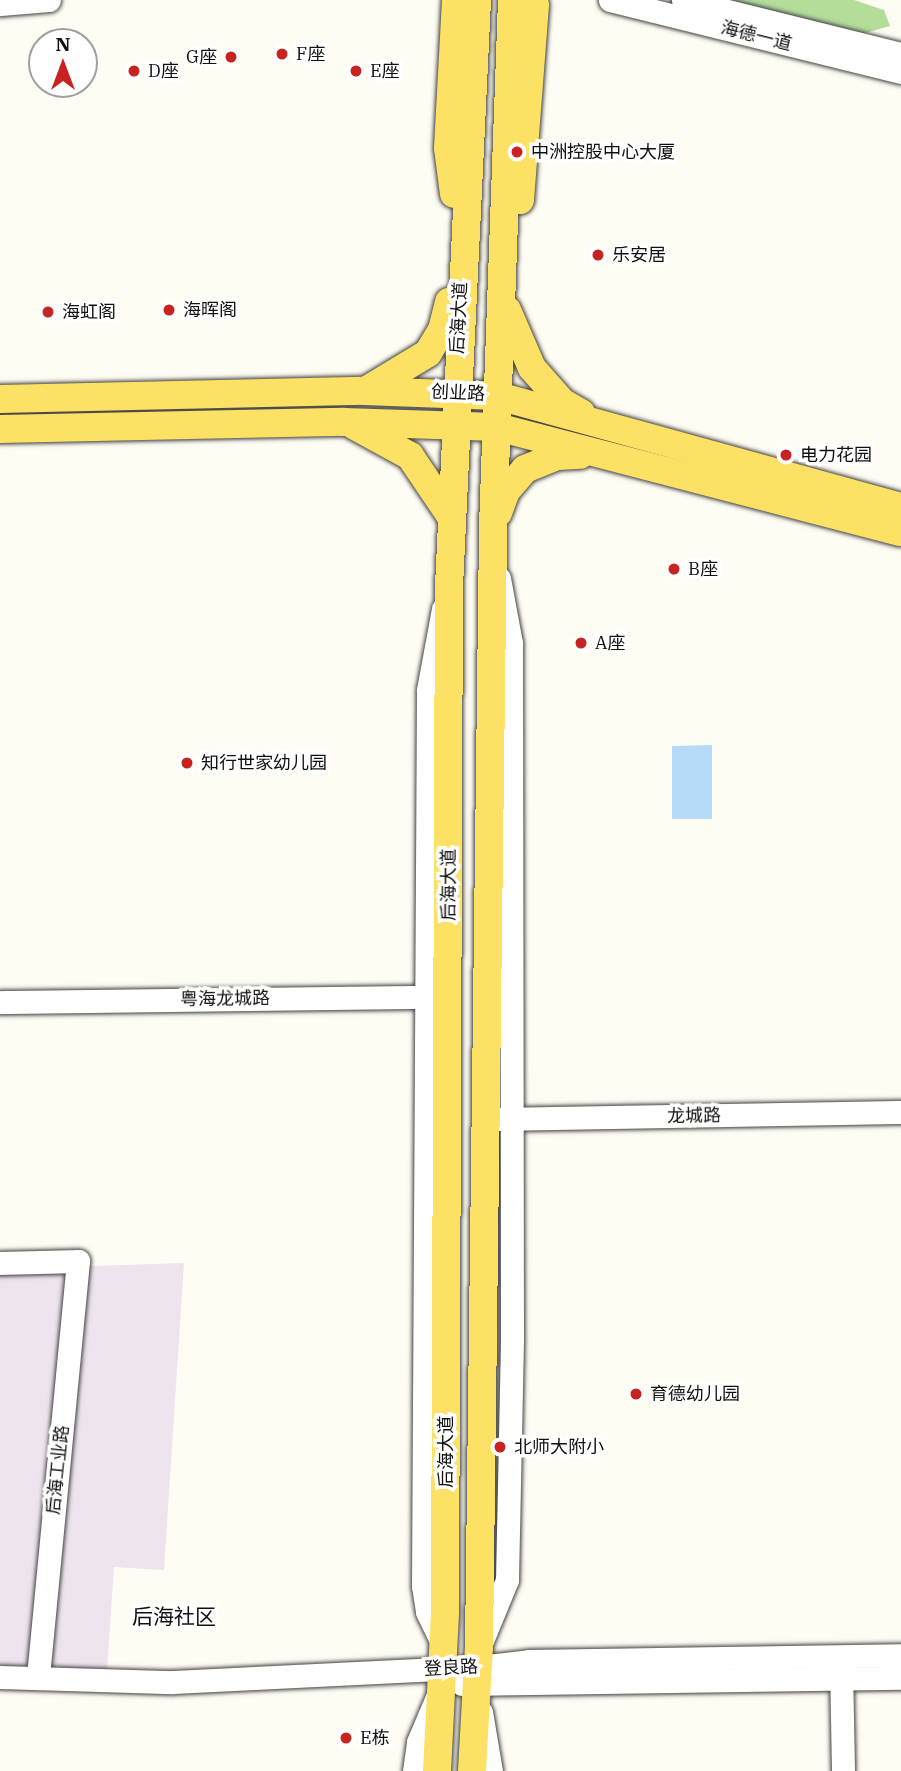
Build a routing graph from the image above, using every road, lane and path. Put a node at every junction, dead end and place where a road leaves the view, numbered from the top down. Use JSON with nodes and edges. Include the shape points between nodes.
{"nodes":[{"id":1,"x":49,"y":0,"type":"edge"},
{"id":2,"x":611,"y":0,"type":"edge"},
{"id":3,"x":683,"y":0,"type":"edge"},
{"id":4,"x":462,"y":1,"type":"edge"},
{"id":5,"x":529,"y":2,"type":"edge"},
{"id":6,"x":0,"y":4,"type":"edge"},
{"id":7,"x":901,"y":54,"type":"edge"},
{"id":8,"x":901,"y":72,"type":"edge"},
{"id":9,"x":463,"y":241,"type":"junction"},
{"id":10,"x":503,"y":260,"type":"junction"},
{"id":11,"x":501,"y":293,"type":"junction"},
{"id":12,"x":364,"y":391,"type":"junction"},
{"id":13,"x":456,"y":391,"type":"junction"},
{"id":14,"x":498,"y":396,"type":"junction"},
{"id":15,"x":0,"y":399,"type":"edge"},
{"id":16,"x":344,"y":422,"type":"junction"},
{"id":17,"x":454,"y":424,"type":"junction"},
{"id":18,"x":601,"y":425,"type":"junction"},
{"id":19,"x":497,"y":427,"type":"junction"},
{"id":20,"x":0,"y":429,"type":"edge"},
{"id":21,"x":597,"y":454,"type":"junction"},
{"id":22,"x":901,"y":507,"type":"edge"},
{"id":23,"x":452,"y":518,"type":"junction"},
{"id":24,"x":901,"y":532,"type":"edge"},
{"id":25,"x":493,"y":539,"type":"junction"},
{"id":26,"x":438,"y":997,"type":"junction"},
{"id":27,"x":0,"y":1002,"type":"edge"},
{"id":28,"x":901,"y":1112,"type":"edge"},
{"id":29,"x":498,"y":1119,"type":"junction"},
{"id":30,"x":0,"y":1263,"type":"edge"},
{"id":31,"x":901,"y":1655,"type":"edge"},
{"id":32,"x":841,"y":1656,"type":"junction"},
{"id":33,"x":443,"y":1667,"type":"junction"},
{"id":34,"x":478,"y":1673,"type":"junction"},
{"id":35,"x":0,"y":1677,"type":"edge"},
{"id":36,"x":38,"y":1678,"type":"junction"},
{"id":37,"x":901,"y":1678,"type":"edge"},
{"id":38,"x":841,"y":1679,"type":"junction"},
{"id":39,"x":414,"y":1771,"type":"edge"},
{"id":40,"x":437,"y":1771,"type":"edge"},
{"id":41,"x":472,"y":1771,"type":"edge"},
{"id":42,"x":491,"y":1771,"type":"edge"},
{"id":43,"x":843,"y":1771,"type":"edge"}],
"edges":[{"from":1,"to":6,"type":"street"},
{"from":2,"to":8,"type":"street","name":"海德一道"},
{"from":3,"to":7,"type":"street","name":"海德一道"},
{"from":4,"to":9,"type":"main road","name":"后海大道","via":[[472,77]]},
{"from":4,"to":9,"type":"main road","via":[[448,148]]},
{"from":5,"to":10,"type":"main road","via":[[526,170]]},
{"from":5,"to":10,"type":"main road","name":"后海大道","via":[[509,62]]},
{"from":9,"to":12,"type":"main road","via":[[435,344],[428,354]]},
{"from":9,"to":13,"type":"main road","name":"后海大道"},
{"from":10,"to":11,"type":"main road","name":"后海大道"},
{"from":11,"to":14,"type":"main road","name":"后海大道"},
{"from":11,"to":18,"type":"main road","via":[[532,368],[562,402]]},
{"from":12,"to":13,"type":"main road","name":"创业路"},
{"from":12,"to":15,"type":"main road","name":"创业路"},
{"from":13,"to":14,"type":"main road","name":"创业路"},
{"from":13,"to":17,"type":"main road","name":"后海大道"},
{"from":14,"to":18,"type":"main road","name":"创业路"},
{"from":14,"to":19,"type":"main road","name":"后海大道"},
{"from":16,"to":17,"type":"main road","name":"创业路"},
{"from":16,"to":20,"type":"main road","name":"创业路"},
{"from":16,"to":23,"type":"main road","via":[[377,435],[410,456]]},
{"from":17,"to":19,"type":"main road","name":"创业路"},
{"from":17,"to":23,"type":"main road","name":"后海大道"},
{"from":18,"to":22,"type":"main road","name":"创业路"},
{"from":19,"to":21,"type":"main road","name":"创业路"},
{"from":19,"to":25,"type":"main road","name":"后海大道"},
{"from":21,"to":24,"type":"main road","name":"创业路"},
{"from":21,"to":25,"type":"main road","via":[[558,456],[525,469],[506,491]]},
{"from":23,"to":26,"type":"main road","name":"后海大道"},
{"from":25,"to":29,"type":"main road","name":"后海大道"},
{"from":26,"to":27,"type":"street","name":"粤海龙城路"},
{"from":26,"to":33,"type":"main road","name":"后海大道"},
{"from":28,"to":29,"type":"street","name":"龙城路"},
{"from":29,"to":34,"type":"main road","name":"后海大道"},
{"from":30,"to":36,"type":"street","name":"后海工业路","via":[[78,1261]]},
{"from":31,"to":32,"type":"street","name":"登良路"},
{"from":32,"to":34,"type":"street","name":"登良路","via":[[529,1661]]},
{"from":32,"to":38,"type":"street"},
{"from":33,"to":34,"type":"street","name":"登良路"},
{"from":33,"to":36,"type":"street","name":"登良路","via":[[173,1682]]},
{"from":33,"to":39,"type":"street","via":[[418,1742]]},
{"from":33,"to":40,"type":"main road","name":"后海大道"},
{"from":34,"to":38,"type":"street"},
{"from":34,"to":41,"type":"main road","name":"后海大道"},
{"from":34,"to":42,"type":"street"},
{"from":35,"to":36,"type":"street","name":"登良路"},
{"from":37,"to":38,"type":"street"},
{"from":38,"to":43,"type":"street"}]}
